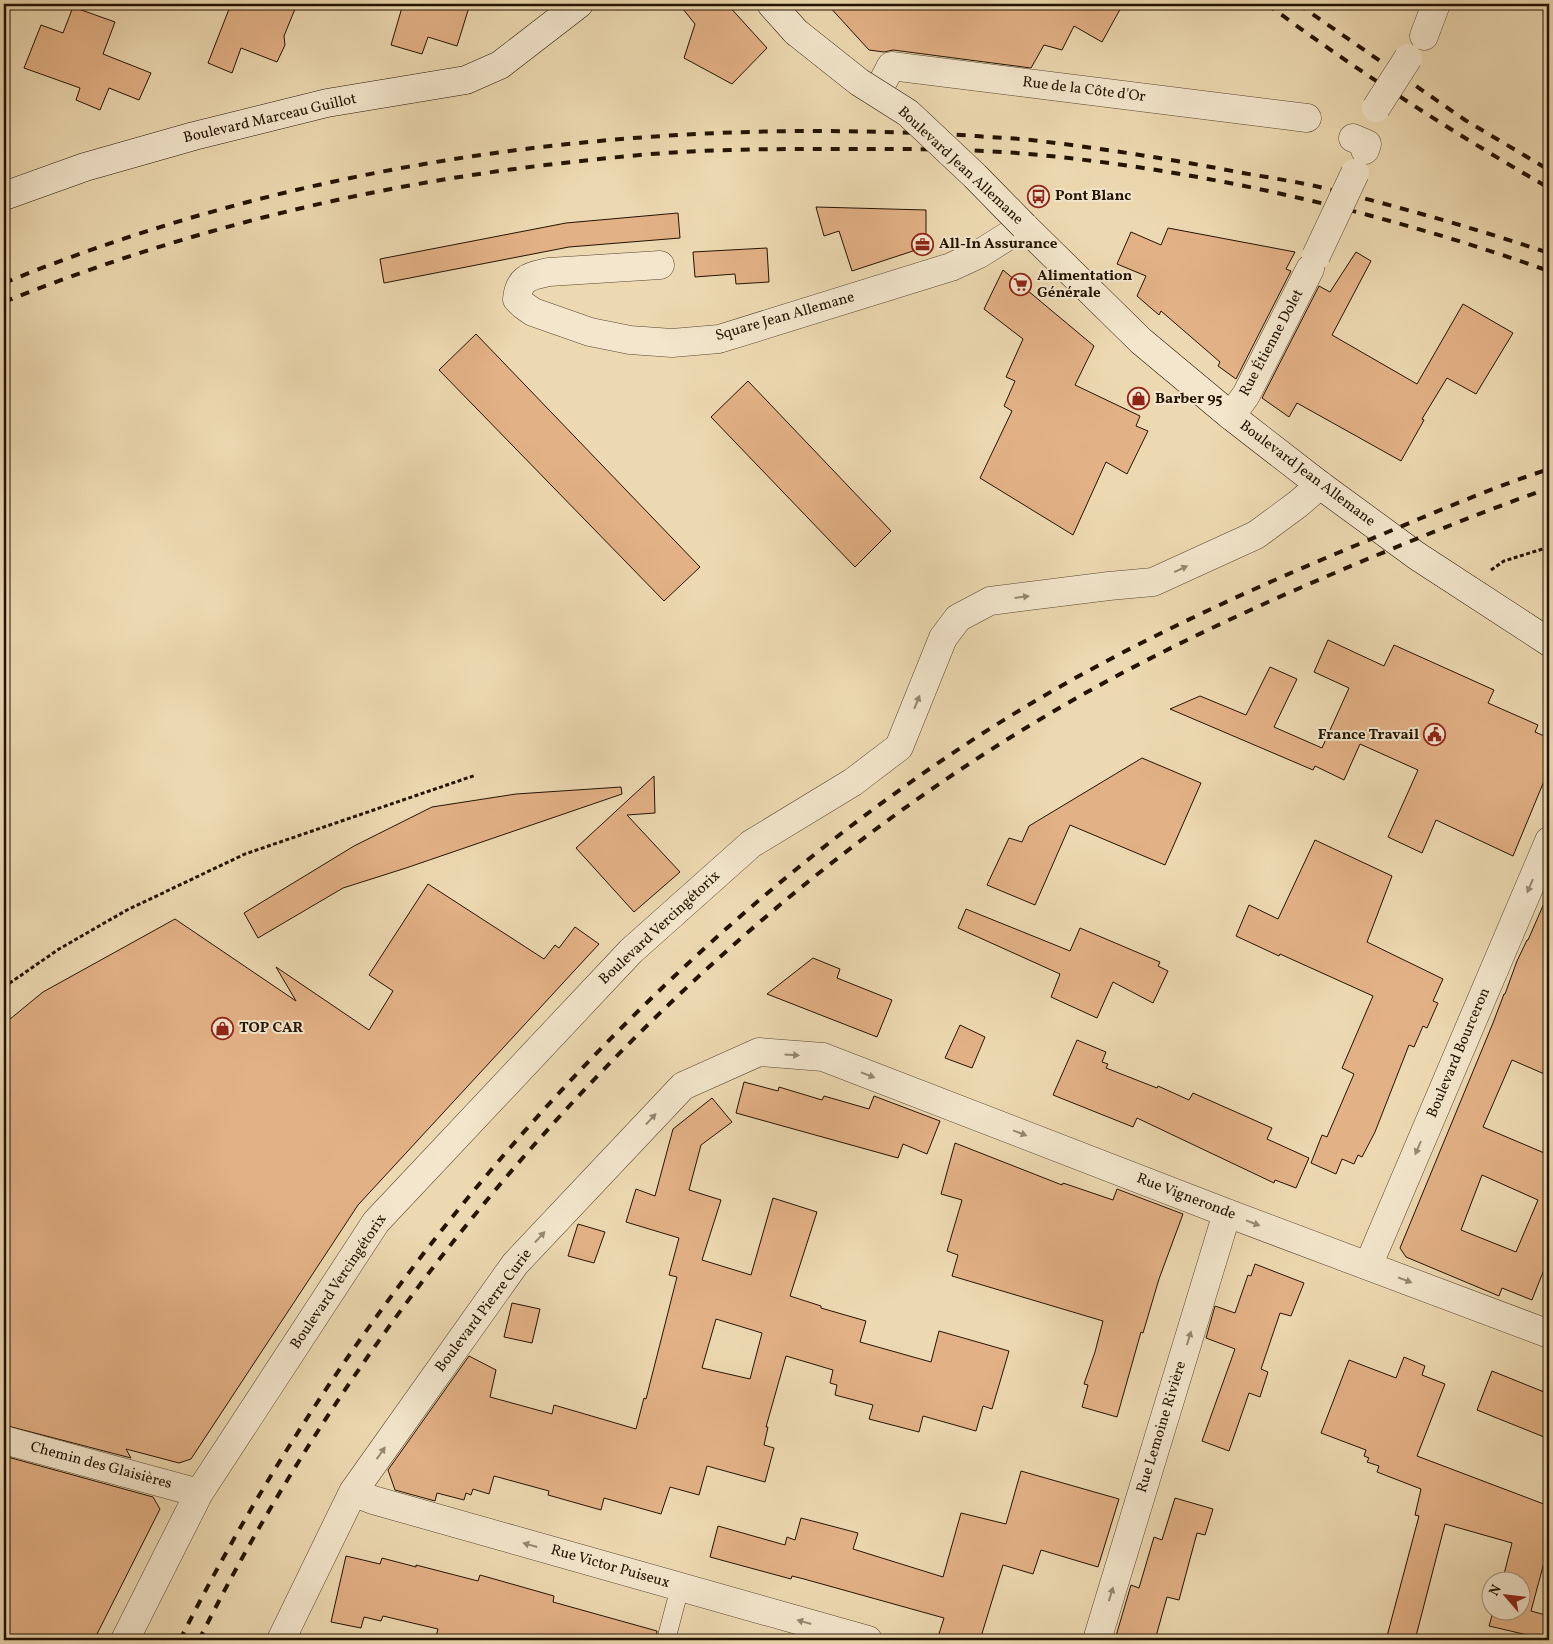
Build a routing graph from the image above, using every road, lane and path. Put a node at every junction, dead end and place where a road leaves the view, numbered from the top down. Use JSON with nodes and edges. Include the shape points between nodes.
{"nodes":[{"id":1,"x":579,"y":4,"type":"edge"},
{"id":2,"x":771,"y":4,"type":"edge"},
{"id":3,"x":1436,"y":4,"type":"edge"},
{"id":4,"x":1424,"y":36,"type":"dead end"},
{"id":5,"x":1408,"y":58,"type":"dead end"},
{"id":6,"x":877,"y":94,"type":"junction"},
{"id":7,"x":1376,"y":108,"type":"dead end"},
{"id":8,"x":1307,"y":118,"type":"dead end"},
{"id":9,"x":1358,"y":153,"type":"dead end"},
{"id":10,"x":4,"y":196,"type":"edge"},
{"id":11,"x":1024,"y":226,"type":"junction"},
{"id":12,"x":660,"y":265,"type":"dead end"},
{"id":13,"x":1231,"y":416,"type":"junction"},
{"id":14,"x":1320,"y":485,"type":"junction"},
{"id":15,"x":1549,"y":547,"type":"edge"},
{"id":16,"x":1463,"y":587,"type":"junction"},
{"id":17,"x":1549,"y":642,"type":"edge"},
{"id":18,"x":476,"y":775,"type":"dead end"},
{"id":19,"x":1549,"y":841,"type":"edge"},
{"id":20,"x":4,"y":987,"type":"edge"},
{"id":21,"x":823,"y":1057,"type":"joint"},
{"id":22,"x":1227,"y":1213,"type":"junction"},
{"id":23,"x":1368,"y":1266,"type":"junction"},
{"id":24,"x":1549,"y":1334,"type":"edge"},
{"id":25,"x":4,"y":1440,"type":"edge"},
{"id":26,"x":353,"y":1492,"type":"junction"},
{"id":27,"x":199,"y":1493,"type":"junction"},
{"id":28,"x":680,"y":1587,"type":"junction"},
{"id":29,"x":126,"y":1640,"type":"edge"},
{"id":30,"x":281,"y":1640,"type":"edge"},
{"id":31,"x":666,"y":1640,"type":"edge"},
{"id":32,"x":868,"y":1640,"type":"edge"},
{"id":33,"x":1097,"y":1640,"type":"edge"}],
"edges":[{"from":1,"to":10,"type":"street","name":"Boulevard Marceau Guillot","via":[[500,65],[466,80],[327,103],[194,136],[85,167]]},
{"from":2,"to":6,"type":"street","name":"Boulevard Jean Allemane","bridge":true,"via":[[796,32]]},
{"from":3,"to":4,"type":"street"},
{"from":5,"to":7,"type":"street","bridge":true},
{"from":6,"to":8,"type":"street","name":"Rue de la Côte d'Or","via":[[892,66]]},
{"from":6,"to":11,"type":"street","name":"Boulevard Jean Allemane","bridge":true,"via":[[908,113]]},
{"from":9,"to":13,"type":"street","name":"Rue Étienne Dolet","bridge":true,"via":[[1313,262],[1246,395]]},
{"from":11,"to":12,"type":"street","name":"Square Jean Allemane","via":[[951,267],[719,339],[672,343],[630,340],[563,323],[533,312],[517,299],[524,280],[541,274]]},
{"from":11,"to":13,"type":"street","name":"Boulevard Jean Allemane","via":[[1141,341]]},
{"from":13,"to":14,"type":"street","name":"Boulevard Jean Allemane"},
{"from":14,"to":16,"type":"street","name":"Boulevard Jean Allemane"},
{"from":27,"to":14,"type":"street","name":"Boulevard Vercingétorix","one_way":true,"via":[[376,1222],[638,945],[751,844],[853,782],[899,747],[943,638],[958,618],[990,601],[1153,582],[1256,535]]},
{"from":15,"to":16,"type":"path","via":[[1504,561]]},
{"from":16,"to":17,"type":"street","name":"Boulevard Jean Allemane"},
{"from":18,"to":20,"type":"path","via":[[244,854],[127,910],[59,949]]},
{"from":19,"to":23,"type":"street","name":"Boulevard Bourceron","one_way":true},
{"from":21,"to":22,"type":"street","name":"Rue Vigneronde","one_way":true},
{"from":26,"to":21,"type":"street","name":"Boulevard Pierre Curie","one_way":true,"via":[[515,1264],[683,1086],[759,1052]]},
{"from":22,"to":23,"type":"street","name":"Rue Vigneronde","one_way":true},
{"from":33,"to":22,"type":"street","name":"Rue Lemoine Rivière","one_way":true},
{"from":23,"to":24,"type":"street","name":"Rue Vigneronde","one_way":true},
{"from":25,"to":27,"type":"street","name":"Chemin des Glaisières"},
{"from":28,"to":26,"type":"street","name":"Rue Victor Puiseux","one_way":true},
{"from":26,"to":30,"type":"street","name":"Boulevard Pierre Curie"},
{"from":27,"to":29,"type":"street","name":"Boulevard Vercingétorix"},
{"from":28,"to":31,"type":"lane"},
{"from":32,"to":28,"type":"street","name":"Rue Victor Puiseux","one_way":true}]}
